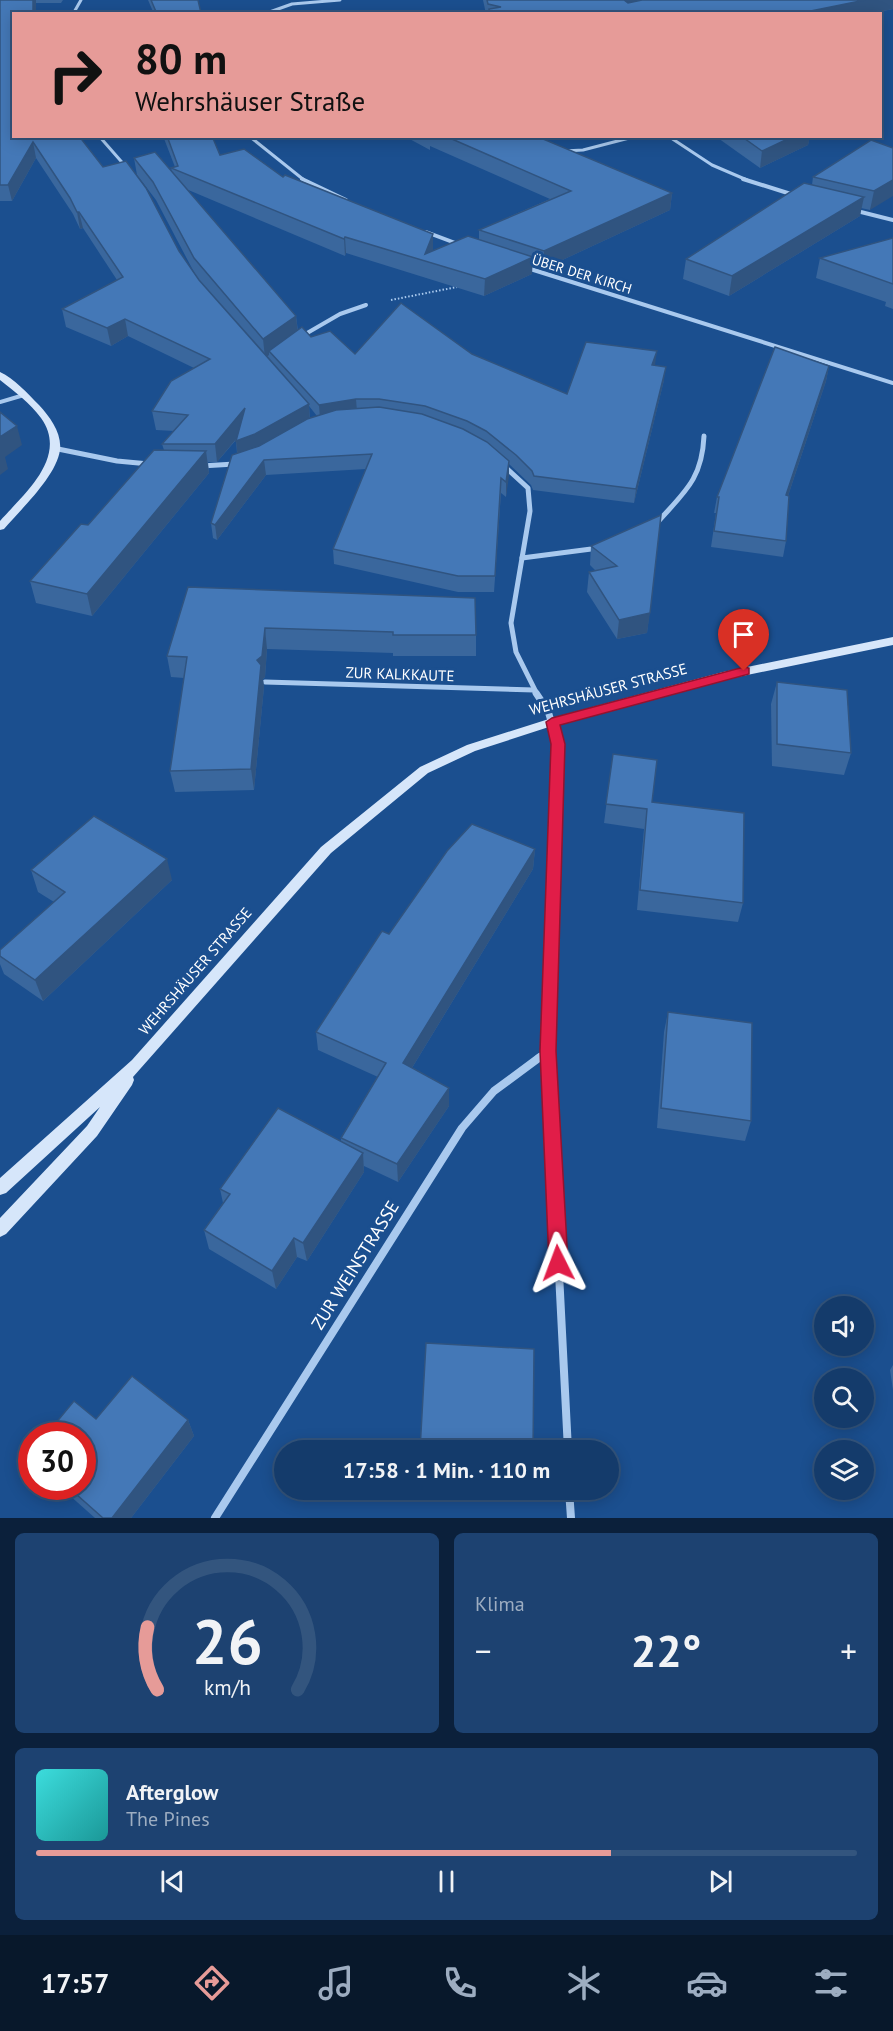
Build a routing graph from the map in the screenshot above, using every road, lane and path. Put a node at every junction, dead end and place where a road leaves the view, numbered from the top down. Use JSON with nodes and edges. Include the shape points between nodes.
{"nodes":[{"id":1,"x":340,"y":0,"type":"edge"},
{"id":2,"x":270,"y":12,"type":"edge"},
{"id":3,"x":101,"y":138,"type":"edge"},
{"id":4,"x":251,"y":138,"type":"edge"},
{"id":5,"x":629,"y":138,"type":"edge"},
{"id":6,"x":670,"y":138,"type":"edge"},
{"id":7,"x":562,"y":151,"type":"edge"},
{"id":8,"x":130,"y":172,"type":"edge"},
{"id":9,"x":801,"y":197,"type":"edge"},
{"id":10,"x":354,"y":203,"type":"edge"},
{"id":11,"x":845,"y":208,"type":"edge"},
{"id":12,"x":893,"y":220,"type":"edge"},
{"id":13,"x":422,"y":231,"type":"edge"},
{"id":14,"x":463,"y":246,"type":"edge"},
{"id":15,"x":516,"y":264,"type":"edge"},
{"id":16,"x":458,"y":287,"type":"edge"},
{"id":17,"x":366,"y":305,"type":"joint"},
{"id":18,"x":300,"y":338,"type":"edge"},
{"id":19,"x":0,"y":375,"type":"edge"},
{"id":20,"x":893,"y":383,"type":"edge"},
{"id":21,"x":24,"y":395,"type":"junction"},
{"id":22,"x":0,"y":402,"type":"edge"},
{"id":23,"x":704,"y":436,"type":"dead end"},
{"id":24,"x":57,"y":449,"type":"junction"},
{"id":25,"x":246,"y":461,"type":"edge"},
{"id":26,"x":498,"y":461,"type":"edge"},
{"id":27,"x":159,"y":465,"type":"edge"},
{"id":28,"x":190,"y":466,"type":"edge"},
{"id":29,"x":0,"y":528,"type":"edge"},
{"id":30,"x":650,"y":528,"type":"edge"},
{"id":31,"x":603,"y":548,"type":"edge"},
{"id":32,"x":522,"y":558,"type":"junction"},
{"id":33,"x":893,"y":641,"type":"edge"},
{"id":34,"x":265,"y":682,"type":"dead end"},
{"id":35,"x":534,"y":690,"type":"junction"},
{"id":36,"x":552,"y":722,"type":"junction"},
{"id":37,"x":548,"y":1051,"type":"junction"},
{"id":38,"x":137,"y":1064,"type":"junction"},
{"id":39,"x":0,"y":1188,"type":"edge"},
{"id":40,"x":0,"y":1229,"type":"edge"},
{"id":41,"x":567,"y":1440,"type":"edge"},
{"id":42,"x":570,"y":1500,"type":"edge"},
{"id":43,"x":215,"y":1518,"type":"edge"},
{"id":44,"x":571,"y":1518,"type":"edge"}],
"edges":[{"from":1,"to":2,"type":"street","via":[[292,4]]},
{"from":3,"to":8,"type":"street"},
{"from":4,"to":10,"type":"street","via":[[305,181]]},
{"from":5,"to":7,"type":"street","via":[[583,150]]},
{"from":6,"to":9,"type":"street","via":[[691,155],[717,168]]},
{"from":11,"to":12,"type":"street"},
{"from":13,"to":14,"type":"street"},
{"from":15,"to":20,"type":"street","name":"ÜBER DER KIRCH"},
{"from":16,"to":17,"type":"path"},
{"from":17,"to":18,"type":"street","via":[[340,314]]},
{"from":19,"to":21,"type":"street"},
{"from":21,"to":22,"type":"street"},
{"from":21,"to":24,"type":"street","via":[[51,424]]},
{"from":23,"to":30,"type":"street","via":[[697,476],[659,523]]},
{"from":24,"to":27,"type":"street"},
{"from":24,"to":29,"type":"street","via":[[42,477]]},
{"from":25,"to":28,"type":"street"},
{"from":26,"to":32,"type":"street","via":[[528,488],[530,511]]},
{"from":31,"to":32,"type":"street"},
{"from":32,"to":35,"type":"street","via":[[512,623],[516,652]]},
{"from":33,"to":36,"type":"street","name":"WEHRSHÄUSER STRASSE","via":[[723,676]]},
{"from":34,"to":35,"type":"street","name":"ZUR KALKKAUTE"},
{"from":35,"to":36,"type":"street"},
{"from":36,"to":37,"type":"street","via":[[558,744]]},
{"from":36,"to":38,"type":"street","name":"WEHRSHÄUSER STRASSE","via":[[471,748],[424,770],[372,810],[326,850]]},
{"from":37,"to":41,"type":"street"},
{"from":37,"to":43,"type":"street","name":"ZUR WEINSTRASSE","via":[[494,1091],[462,1128]]},
{"from":38,"to":39,"type":"street","name":"WEHRSHÄUSER STRASSE"},
{"from":38,"to":40,"type":"street","name":"WEHRSHÄUSER STRASSE","via":[[92,1131]]},
{"from":42,"to":44,"type":"street"}]}
